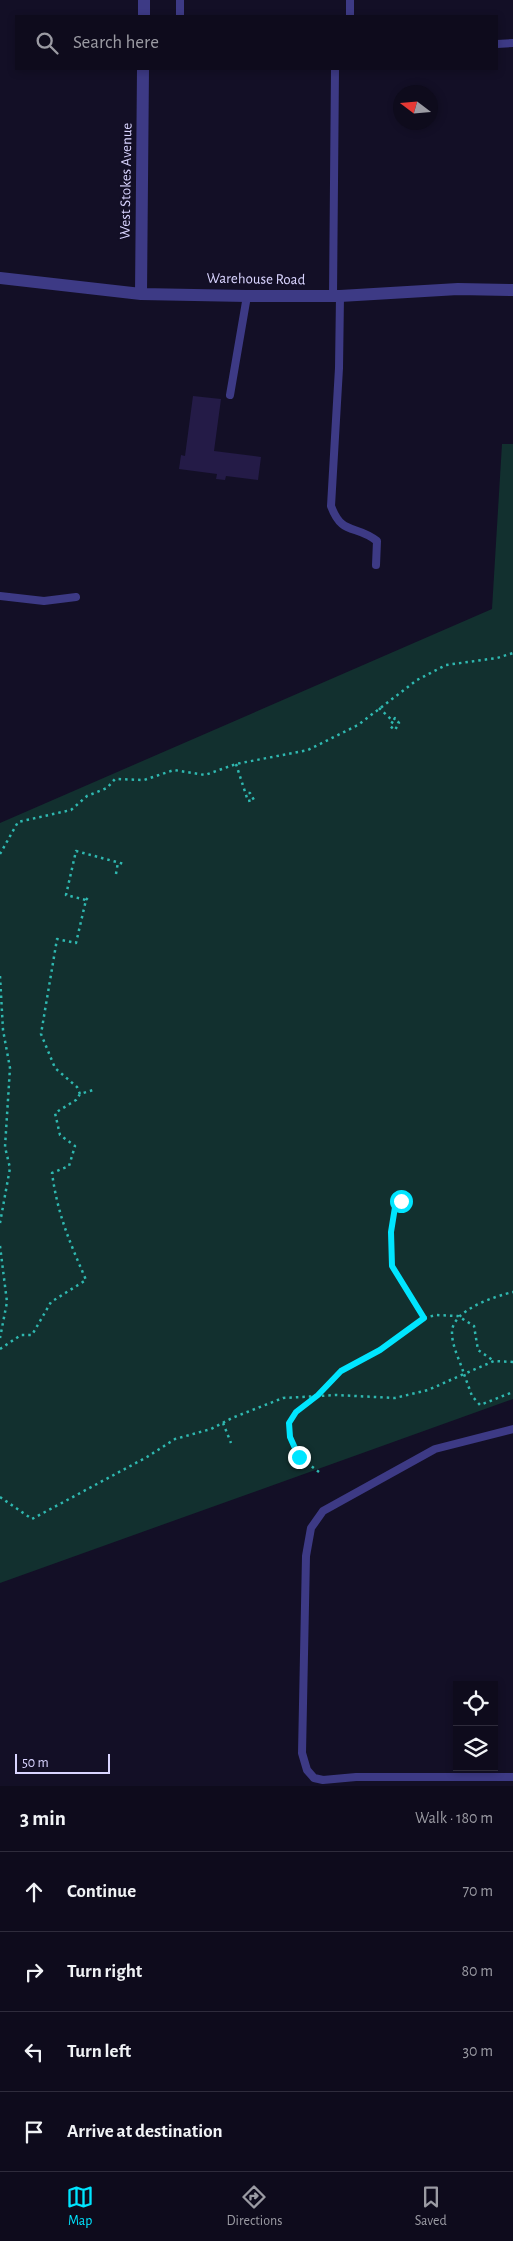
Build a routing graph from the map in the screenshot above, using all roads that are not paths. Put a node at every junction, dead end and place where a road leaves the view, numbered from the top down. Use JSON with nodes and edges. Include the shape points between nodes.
{"nodes":[{"id":1,"x":144,"y":0,"type":"edge"},
{"id":2,"x":180,"y":0,"type":"edge"},
{"id":3,"x":350,"y":0,"type":"edge"},
{"id":4,"x":144,"y":15,"type":"edge"},
{"id":5,"x":180,"y":15,"type":"edge"},
{"id":6,"x":350,"y":15,"type":"edge"},
{"id":7,"x":513,"y":43,"type":"edge"},
{"id":8,"x":498,"y":44,"type":"edge"},
{"id":9,"x":143,"y":70,"type":"edge"},
{"id":10,"x":335,"y":70,"type":"edge"},
{"id":11,"x":0,"y":278,"type":"edge"},
{"id":12,"x":513,"y":290,"type":"edge"},
{"id":13,"x":140,"y":294,"type":"junction"},
{"id":14,"x":247,"y":296,"type":"junction"},
{"id":15,"x":337,"y":296,"type":"junction"},
{"id":16,"x":230,"y":395,"type":"dead end"},
{"id":17,"x":376,"y":566,"type":"dead end"},
{"id":18,"x":0,"y":596,"type":"edge"},
{"id":19,"x":76,"y":597,"type":"dead end"},
{"id":20,"x":513,"y":1429,"type":"edge"},
{"id":21,"x":513,"y":1777,"type":"edge"}],
"edges":[{"from":1,"to":4,"type":"street"},
{"from":2,"to":5,"type":"lane"},
{"from":3,"to":6,"type":"lane"},
{"from":7,"to":8,"type":"lane"},
{"from":9,"to":13,"type":"street","name":"West Stokes Avenue"},
{"from":10,"to":15,"type":"lane"},
{"from":11,"to":13,"type":"street","name":"Warehouse Road"},
{"from":12,"to":15,"type":"street","name":"Warehouse Road","via":[[458,289]]},
{"from":13,"to":14,"type":"street","name":"Warehouse Road"},
{"from":14,"to":15,"type":"street","name":"Warehouse Road"},
{"from":14,"to":16,"type":"lane"},
{"from":15,"to":17,"type":"lane","via":[[339,368],[331,506],[336,521],[366,533],[377,542]]},
{"from":18,"to":19,"type":"lane","via":[[44,601]]},
{"from":20,"to":21,"type":"lane","via":[[436,1449],[323,1511],[311,1528],[306,1556],[302,1753],[307,1770],[314,1778],[323,1780]]}]}
